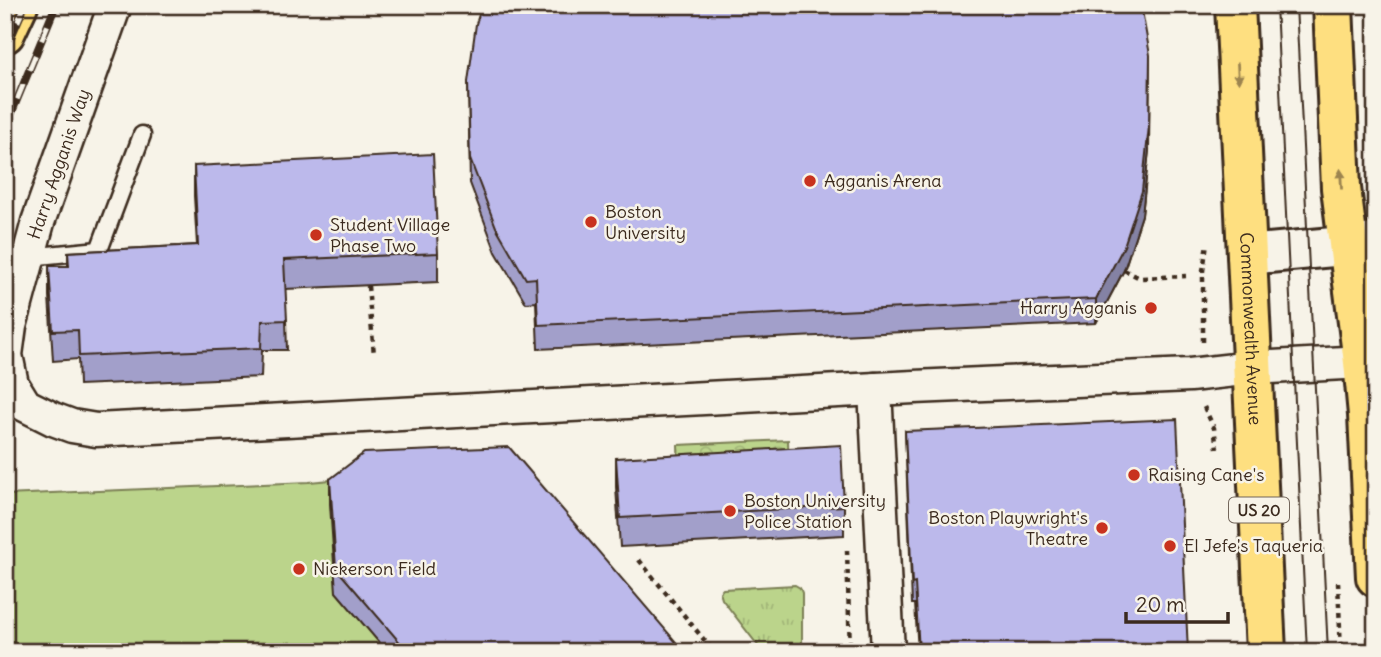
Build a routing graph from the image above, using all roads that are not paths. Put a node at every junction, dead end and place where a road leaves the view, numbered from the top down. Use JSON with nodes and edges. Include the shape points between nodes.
{"nodes":[{"id":1,"x":18,"y":5,"type":"edge"},
{"id":2,"x":115,"y":5,"type":"edge"},
{"id":3,"x":1235,"y":5,"type":"edge"},
{"id":4,"x":1333,"y":5,"type":"edge"},
{"id":5,"x":5,"y":33,"type":"edge"},
{"id":6,"x":142,"y":135,"type":"dead end"},
{"id":7,"x":1362,"y":245,"type":"edge"},
{"id":8,"x":1247,"y":255,"type":"junction"},
{"id":9,"x":28,"y":257,"type":"junction"},
{"id":10,"x":1363,"y":362,"type":"junction"},
{"id":11,"x":1252,"y":368,"type":"junction"},
{"id":12,"x":875,"y":388,"type":"junction"},
{"id":13,"x":1376,"y":577,"type":"edge"},
{"id":14,"x":888,"y":652,"type":"edge"},
{"id":15,"x":1266,"y":652,"type":"edge"}],
"edges":[{"from":1,"to":5,"type":"main road"},
{"from":2,"to":9,"type":"street","name":"Harry Agganis Way"},
{"from":3,"to":8,"type":"main road","name":"Commonwealth Avenue","number":"US 20","one_way":true},
{"from":7,"to":4,"type":"main road","one_way":true,"via":[[1341,188]]},
{"from":6,"to":9,"type":"lane","via":[[99,250]]},
{"from":7,"to":8,"type":"street"},
{"from":7,"to":10,"type":"main road"},
{"from":8,"to":11,"type":"main road","name":"Commonwealth Avenue","number":"US 20"},
{"from":9,"to":12,"type":"street","name":"Harry Agganis Way","via":[[9,326],[6,355],[12,384],[25,405],[72,426],[96,429]]},
{"from":10,"to":11,"type":"street"},
{"from":10,"to":13,"type":"main road"},
{"from":11,"to":12,"type":"street","via":[[1190,375]]},
{"from":11,"to":15,"type":"main road","name":"Commonwealth Avenue","number":"US 20"},
{"from":12,"to":14,"type":"street"}]}
